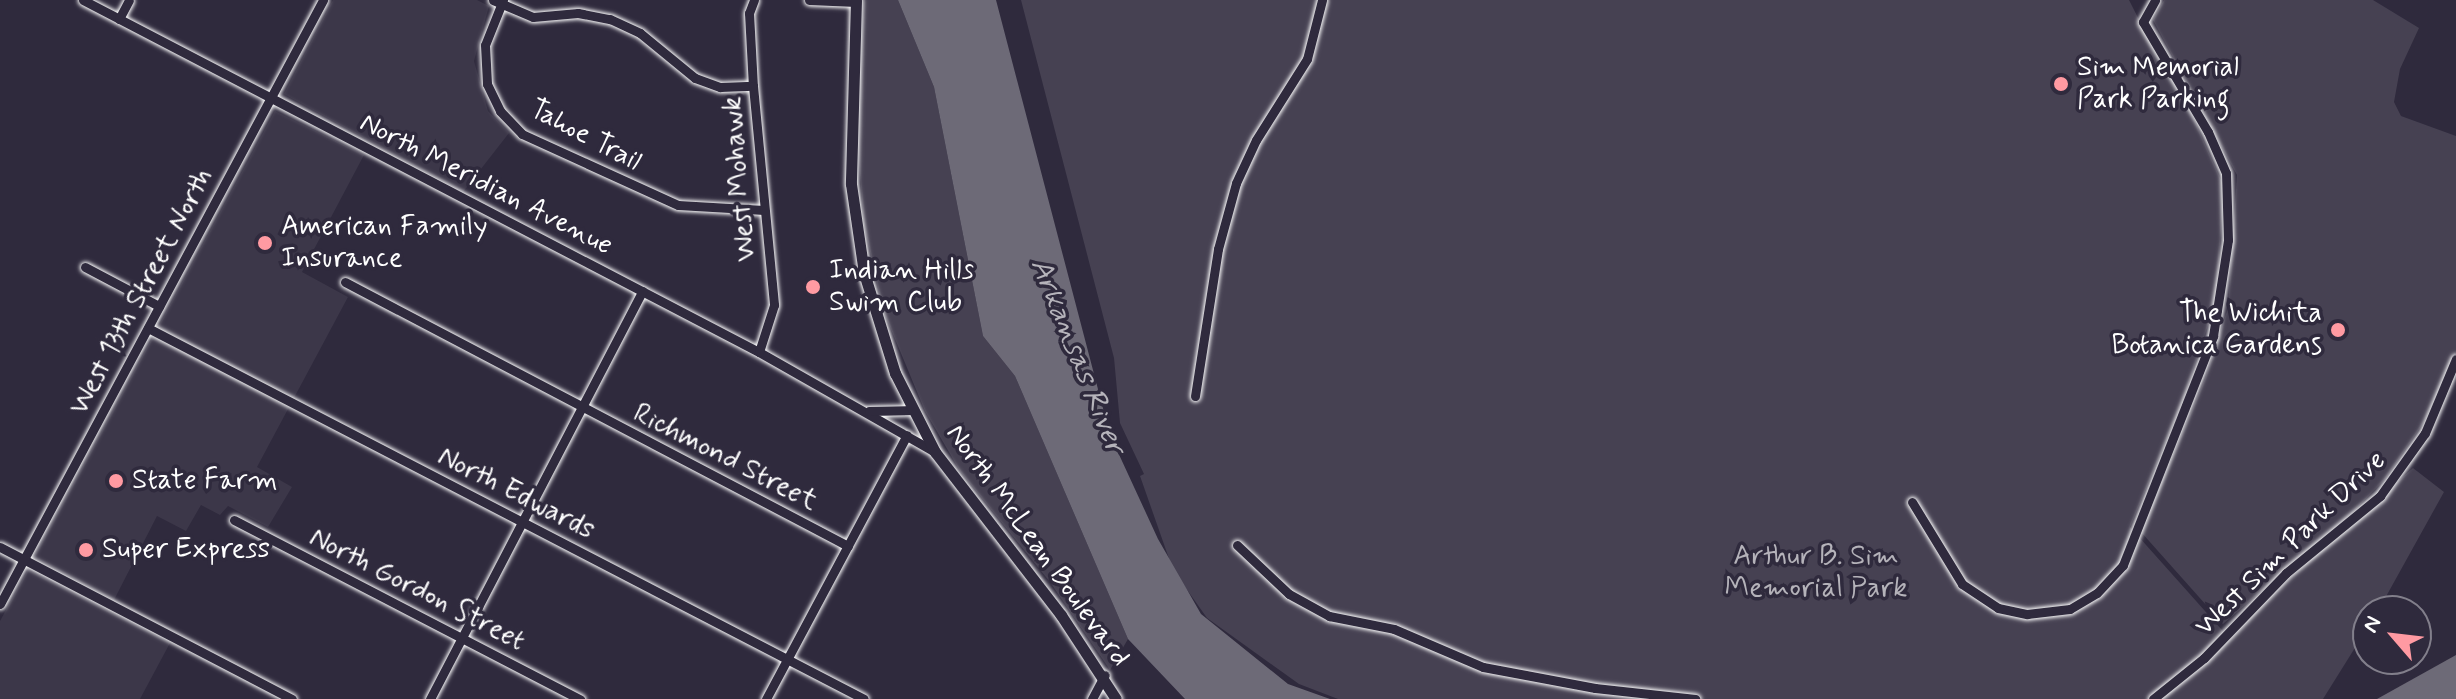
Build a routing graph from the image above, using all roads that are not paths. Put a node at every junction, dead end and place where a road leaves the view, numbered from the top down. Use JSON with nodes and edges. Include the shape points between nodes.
{"nodes":[{"id":1,"x":83,"y":0,"type":"edge"},
{"id":2,"x":129,"y":0,"type":"edge"},
{"id":3,"x":323,"y":0,"type":"edge"},
{"id":4,"x":754,"y":0,"type":"edge"},
{"id":5,"x":809,"y":0,"type":"edge"},
{"id":6,"x":1322,"y":0,"type":"edge"},
{"id":7,"x":499,"y":1,"type":"edge"},
{"id":8,"x":856,"y":1,"type":"edge"},
{"id":9,"x":2150,"y":2,"type":"edge"},
{"id":10,"x":119,"y":19,"type":"junction"},
{"id":11,"x":753,"y":86,"type":"junction"},
{"id":12,"x":270,"y":99,"type":"junction"},
{"id":13,"x":764,"y":210,"type":"junction"},
{"id":14,"x":85,"y":267,"type":"dead end"},
{"id":15,"x":345,"y":282,"type":"dead end"},
{"id":16,"x":642,"y":291,"type":"junction"},
{"id":17,"x":159,"y":306,"type":"junction"},
{"id":18,"x":148,"y":328,"type":"junction"},
{"id":19,"x":759,"y":352,"type":"junction"},
{"id":20,"x":2456,"y":359,"type":"edge"},
{"id":21,"x":1195,"y":396,"type":"dead end"},
{"id":22,"x":581,"y":409,"type":"junction"},
{"id":23,"x":913,"y":410,"type":"junction"},
{"id":24,"x":869,"y":411,"type":"junction"},
{"id":25,"x":907,"y":435,"type":"junction"},
{"id":26,"x":935,"y":452,"type":"junction"},
{"id":27,"x":1912,"y":502,"type":"dead end"},
{"id":28,"x":234,"y":520,"type":"dead end"},
{"id":29,"x":523,"y":522,"type":"junction"},
{"id":30,"x":1237,"y":545,"type":"dead end"},
{"id":31,"x":848,"y":546,"type":"junction"},
{"id":32,"x":0,"y":547,"type":"edge"},
{"id":33,"x":24,"y":560,"type":"junction"},
{"id":34,"x":0,"y":604,"type":"edge"},
{"id":35,"x":462,"y":638,"type":"junction"},
{"id":36,"x":788,"y":659,"type":"junction"},
{"id":37,"x":1105,"y":675,"type":"junction"},
{"id":38,"x":292,"y":699,"type":"edge"},
{"id":39,"x":430,"y":699,"type":"edge"},
{"id":40,"x":580,"y":699,"type":"edge"},
{"id":41,"x":766,"y":699,"type":"edge"},
{"id":42,"x":864,"y":699,"type":"edge"},
{"id":43,"x":1092,"y":699,"type":"edge"},
{"id":44,"x":1116,"y":699,"type":"edge"},
{"id":45,"x":1695,"y":699,"type":"edge"},
{"id":46,"x":2153,"y":699,"type":"edge"}],
"edges":[{"from":1,"to":10,"type":"street","name":"North Meridian Avenue"},
{"from":2,"to":10,"type":"street"},
{"from":3,"to":12,"type":"street","name":"West 13th Street North"},
{"from":4,"to":11,"type":"street","name":"West Mohawk","via":[[749,13]]},
{"from":5,"to":8,"type":"street"},
{"from":6,"to":21,"type":"street","via":[[1307,59],[1256,140],[1236,183],[1218,249]]},
{"from":7,"to":11,"type":"street","via":[[533,17],[578,13],[610,19],[640,33],[695,78],[720,87]]},
{"from":7,"to":13,"type":"street","name":"Tahoe Trail","via":[[485,45],[487,84],[500,111],[522,134],[678,205]]},
{"from":8,"to":23,"type":"main road","name":"North McLean Boulevard","via":[[850,115],[856,227],[874,309]]},
{"from":9,"to":27,"type":"street","via":[[2143,22],[2208,132],[2230,195],[2221,310],[2123,565],[2097,593],[2070,609],[2027,614],[1998,608],[1962,584]]},
{"from":10,"to":12,"type":"street","name":"North Meridian Avenue"},
{"from":11,"to":13,"type":"street","name":"West Mohawk"},
{"from":12,"to":16,"type":"street","name":"North Meridian Avenue"},
{"from":12,"to":17,"type":"street","name":"West 13th Street North"},
{"from":13,"to":19,"type":"street","name":"West Mohawk","via":[[774,305]]},
{"from":14,"to":17,"type":"street"},
{"from":15,"to":22,"type":"street","name":"Richmond Street"},
{"from":16,"to":19,"type":"street","name":"North Meridian Avenue"},
{"from":16,"to":22,"type":"street"},
{"from":17,"to":18,"type":"street","name":"West 13th Street North"},
{"from":18,"to":29,"type":"street","name":"North Edwards"},
{"from":18,"to":33,"type":"street","name":"West 13th Street North"},
{"from":19,"to":24,"type":"street","name":"North Meridian Avenue"},
{"from":20,"to":46,"type":"street","name":"West Sim Park Drive","via":[[2419,443],[2380,496],[2286,573],[2204,658]]},
{"from":22,"to":29,"type":"street"},
{"from":22,"to":31,"type":"street","name":"Richmond Street"},
{"from":23,"to":24,"type":"street","name":"North Meridian Avenue"},
{"from":23,"to":26,"type":"main road","name":"North McLean Boulevard"},
{"from":24,"to":25,"type":"street","name":"North Meridian Avenue"},
{"from":25,"to":26,"type":"street","name":"North Meridian Avenue"},
{"from":25,"to":31,"type":"street"},
{"from":26,"to":37,"type":"main road","name":"North McLean Boulevard"},
{"from":28,"to":35,"type":"street","name":"North Gordon Street"},
{"from":29,"to":35,"type":"street"},
{"from":29,"to":36,"type":"street","name":"North Edwards"},
{"from":30,"to":45,"type":"street","via":[[1289,594],[1329,616],[1394,629],[1483,667],[1595,688]]},
{"from":31,"to":36,"type":"street"},
{"from":32,"to":33,"type":"street"},
{"from":33,"to":34,"type":"street","name":"West 13th Street North"},
{"from":33,"to":38,"type":"street"},
{"from":35,"to":39,"type":"street"},
{"from":35,"to":40,"type":"street","name":"North Gordon Street"},
{"from":36,"to":41,"type":"street"},
{"from":36,"to":42,"type":"street","name":"North Edwards"},
{"from":37,"to":43,"type":"street"},
{"from":37,"to":44,"type":"main road","name":"North McLean Boulevard"}]}
